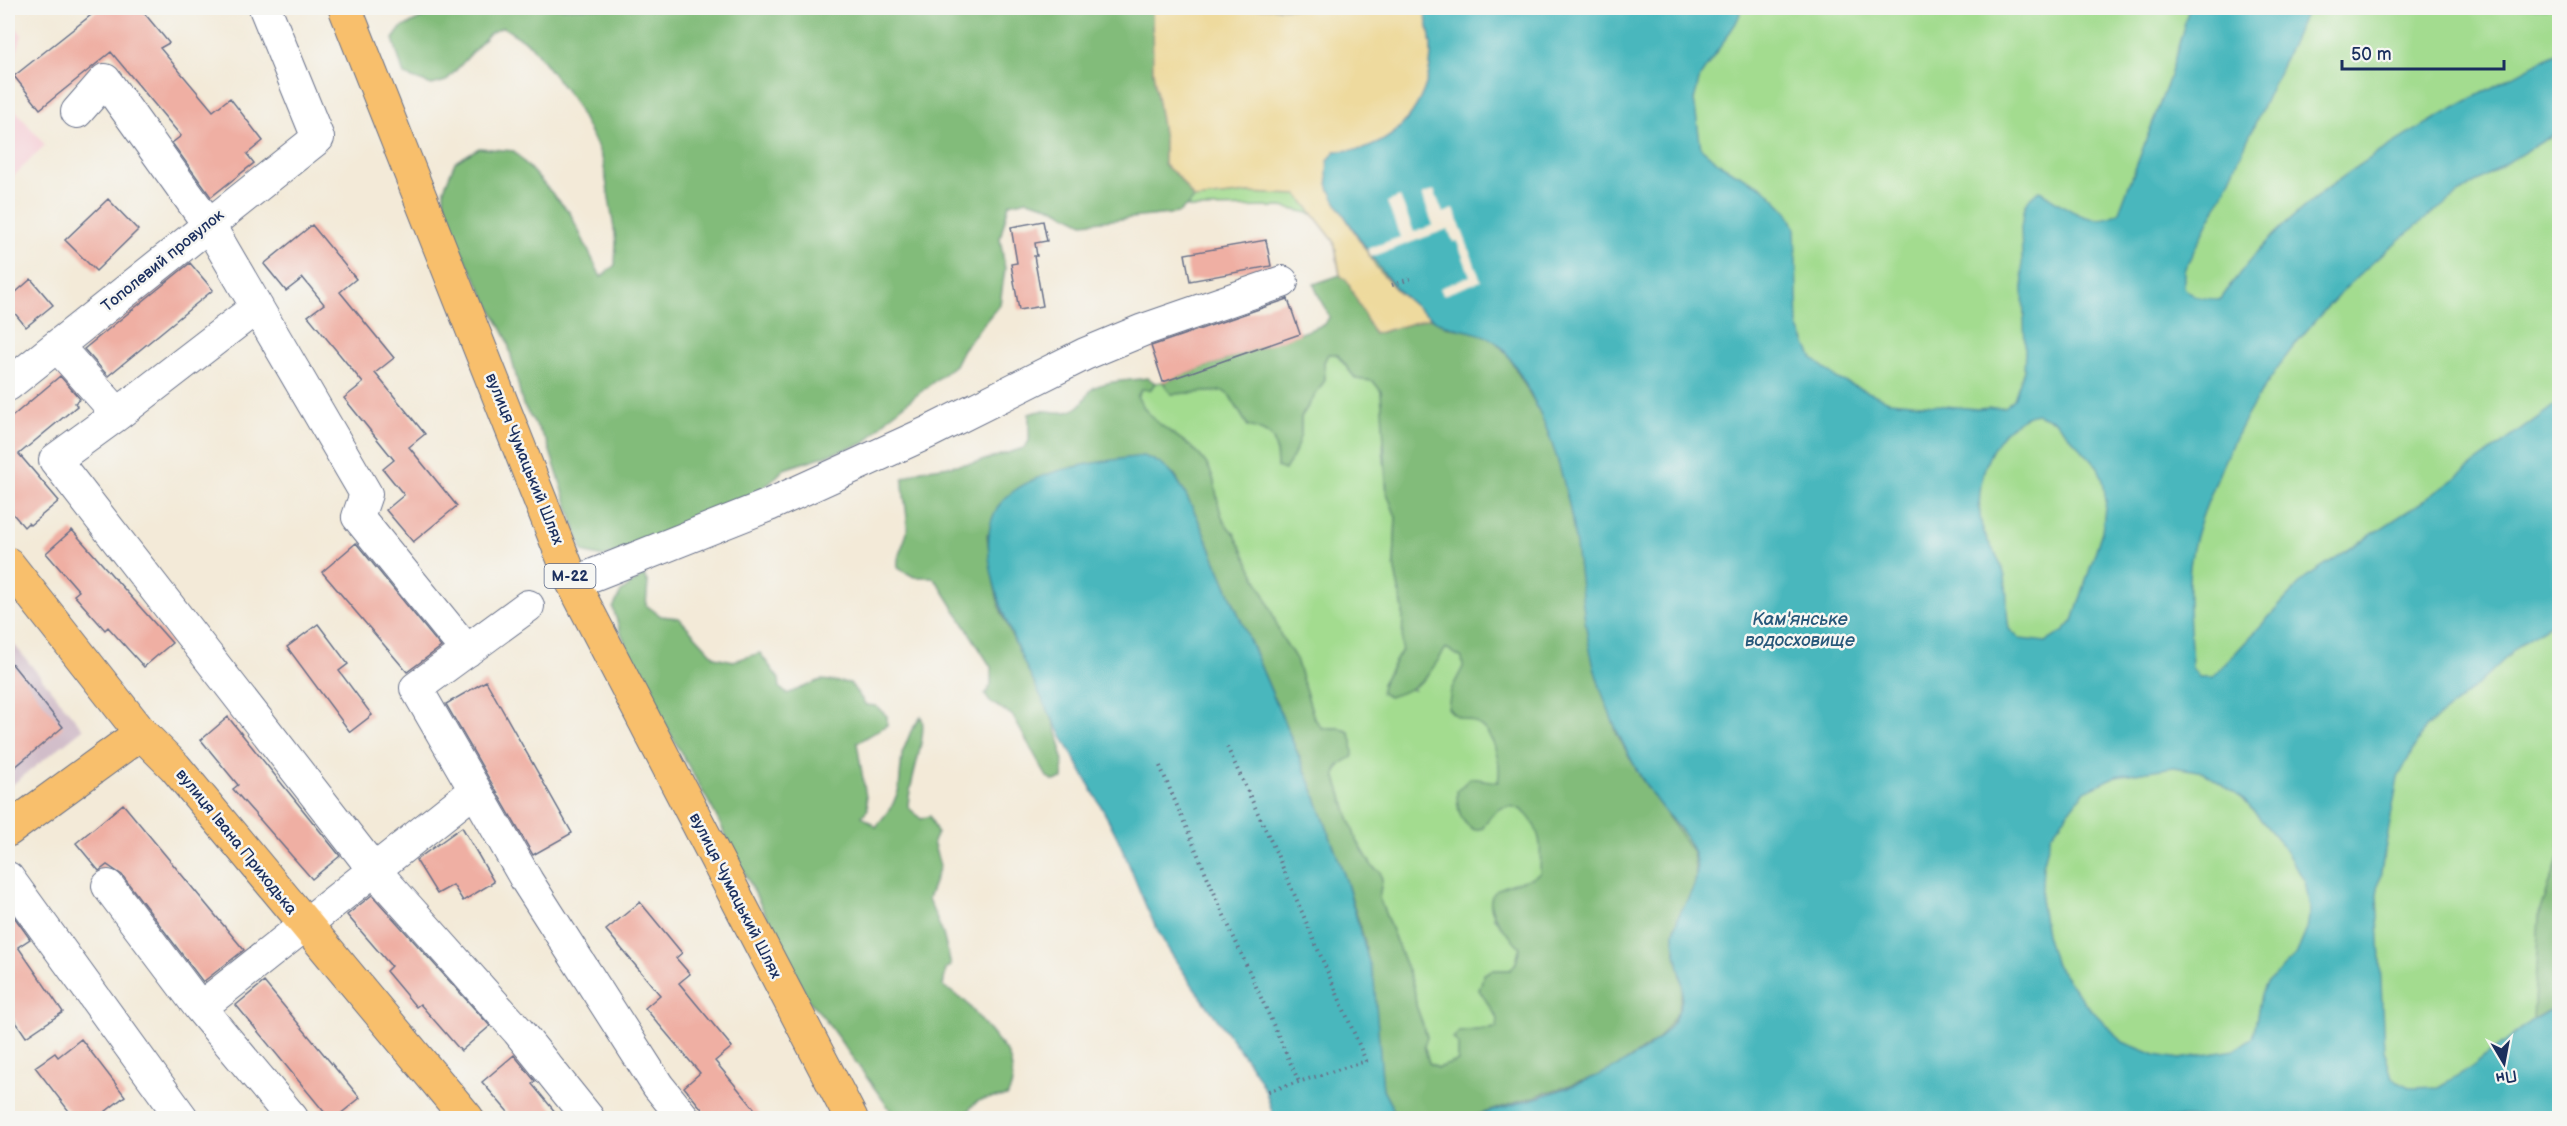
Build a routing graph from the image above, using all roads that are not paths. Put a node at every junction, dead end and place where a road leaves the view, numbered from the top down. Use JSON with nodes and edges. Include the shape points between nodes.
{"nodes":[{"id":1,"x":265,"y":8,"type":"edge"},
{"id":2,"x":345,"y":8,"type":"edge"},
{"id":3,"x":77,"y":112,"type":"dead end"},
{"id":4,"x":208,"y":225,"type":"junction"},
{"id":5,"x":1282,"y":282,"type":"dead end"},
{"id":6,"x":257,"y":308,"type":"junction"},
{"id":7,"x":57,"y":346,"type":"junction"},
{"id":8,"x":8,"y":385,"type":"edge"},
{"id":9,"x":118,"y":414,"type":"junction"},
{"id":10,"x":8,"y":564,"type":"edge"},
{"id":11,"x":573,"y":583,"type":"junction"},
{"id":12,"x":528,"y":606,"type":"dead end"},
{"id":13,"x":467,"y":651,"type":"junction"},
{"id":14,"x":141,"y":733,"type":"junction"},
{"id":15,"x":475,"y":790,"type":"junction"},
{"id":16,"x":8,"y":830,"type":"edge"},
{"id":17,"x":374,"y":870,"type":"junction"},
{"id":18,"x":8,"y":878,"type":"edge"},
{"id":19,"x":108,"y":886,"type":"dead end"},
{"id":20,"x":304,"y":925,"type":"junction"},
{"id":21,"x":200,"y":1008,"type":"junction"},
{"id":22,"x":182,"y":1119,"type":"edge"},
{"id":23,"x":292,"y":1119,"type":"edge"},
{"id":24,"x":467,"y":1119,"type":"edge"},
{"id":25,"x":588,"y":1119,"type":"edge"},
{"id":26,"x":684,"y":1119,"type":"edge"},
{"id":27,"x":850,"y":1119,"type":"edge"}],
"edges":[{"from":1,"to":4,"type":"street","name":"Тополевий провулок","via":[[318,138]]},
{"from":2,"to":11,"type":"main road","name":"вулиця Чумацький Шлях","number":"М-22"},
{"from":3,"to":4,"type":"street","via":[[105,81]]},
{"from":4,"to":6,"type":"street"},
{"from":4,"to":7,"type":"street","name":"Тополевий провулок"},
{"from":5,"to":11,"type":"street","via":[[1085,354],[929,432],[769,505]]},
{"from":6,"to":9,"type":"street"},
{"from":6,"to":13,"type":"street","via":[[366,494],[358,517]]},
{"from":7,"to":8,"type":"street","name":"Тополевий провулок"},
{"from":7,"to":9,"type":"street"},
{"from":9,"to":17,"type":"street","via":[[55,460]]},
{"from":10,"to":14,"type":"main road","name":"вулиця Івана Приходька"},
{"from":11,"to":27,"type":"main road","name":"вулиця Чумацький Шлях","number":"М-22"},
{"from":12,"to":13,"type":"street"},
{"from":13,"to":15,"type":"street","via":[[416,688]]},
{"from":14,"to":16,"type":"main road"},
{"from":14,"to":20,"type":"main road","name":"вулиця Івана Приходька","via":[[175,767]]},
{"from":15,"to":17,"type":"street"},
{"from":15,"to":26,"type":"street","via":[[533,891],[658,1086]]},
{"from":17,"to":20,"type":"street"},
{"from":17,"to":25,"type":"street","via":[[518,1031]]},
{"from":18,"to":22,"type":"street"},
{"from":19,"to":21,"type":"street"},
{"from":20,"to":21,"type":"street"},
{"from":20,"to":24,"type":"main road","name":"вулиця Івана Приходька"},
{"from":21,"to":23,"type":"street"}]}
